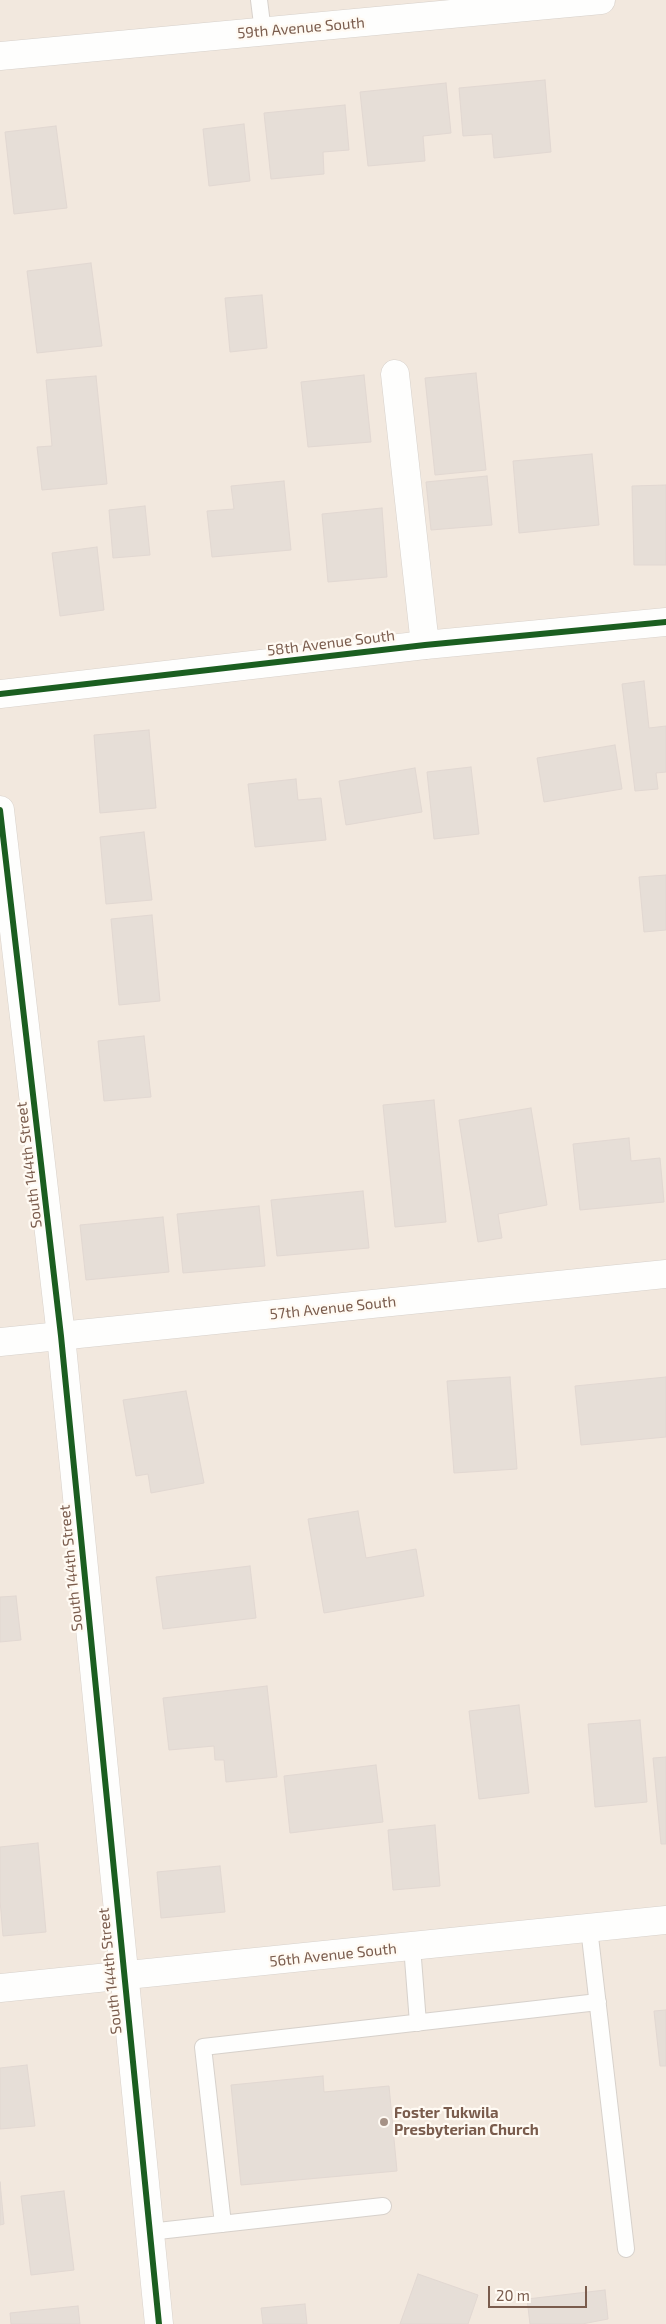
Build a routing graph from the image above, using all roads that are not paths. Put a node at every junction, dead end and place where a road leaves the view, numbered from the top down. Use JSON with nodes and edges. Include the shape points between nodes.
{"nodes":[{"id":1,"x":259,"y":0,"type":"edge"},
{"id":2,"x":601,"y":0,"type":"edge"},
{"id":3,"x":263,"y":32,"type":"junction"},
{"id":4,"x":0,"y":56,"type":"edge"},
{"id":5,"x":394,"y":374,"type":"dead end"},
{"id":6,"x":666,"y":622,"type":"edge"},
{"id":7,"x":425,"y":645,"type":"junction"},
{"id":8,"x":0,"y":694,"type":"edge"},
{"id":9,"x":0,"y":810,"type":"edge"},
{"id":10,"x":666,"y":1274,"type":"edge"},
{"id":11,"x":61,"y":1336,"type":"junction"},
{"id":12,"x":0,"y":1342,"type":"edge"},
{"id":13,"x":666,"y":1920,"type":"edge"},
{"id":14,"x":589,"y":1928,"type":"junction"},
{"id":15,"x":412,"y":1946,"type":"junction"},
{"id":16,"x":123,"y":1977,"type":"junction"},
{"id":17,"x":0,"y":1988,"type":"edge"},
{"id":18,"x":598,"y":2002,"type":"junction"},
{"id":19,"x":418,"y":2023,"type":"junction"},
{"id":20,"x":383,"y":2206,"type":"dead end"},
{"id":21,"x":223,"y":2224,"type":"junction"},
{"id":22,"x":149,"y":2232,"type":"junction"},
{"id":23,"x":626,"y":2249,"type":"dead end"},
{"id":24,"x":159,"y":2324,"type":"edge"}],
"edges":[{"from":1,"to":3,"type":"lane"},
{"from":2,"to":3,"type":"street","name":"59th Avenue South"},
{"from":3,"to":4,"type":"street","name":"59th Avenue South"},
{"from":5,"to":7,"type":"street"},
{"from":6,"to":7,"type":"street","name":"58th Avenue South"},
{"from":7,"to":8,"type":"street","name":"58th Avenue South"},
{"from":9,"to":11,"type":"street","name":"South 144th Street"},
{"from":10,"to":11,"type":"street","name":"57th Avenue South"},
{"from":11,"to":12,"type":"street","name":"57th Avenue South"},
{"from":11,"to":16,"type":"street","name":"South 144th Street"},
{"from":13,"to":14,"type":"street","name":"56th Avenue South"},
{"from":14,"to":15,"type":"street","name":"56th Avenue South"},
{"from":14,"to":18,"type":"lane"},
{"from":15,"to":16,"type":"street","name":"56th Avenue South"},
{"from":15,"to":19,"type":"lane"},
{"from":16,"to":17,"type":"street","name":"56th Avenue South"},
{"from":16,"to":22,"type":"street","name":"South 144th Street"},
{"from":18,"to":19,"type":"lane"},
{"from":18,"to":23,"type":"lane"},
{"from":19,"to":21,"type":"lane","via":[[203,2047]]},
{"from":20,"to":21,"type":"lane"},
{"from":21,"to":22,"type":"lane"},
{"from":22,"to":24,"type":"street","name":"South 144th Street"}]}
